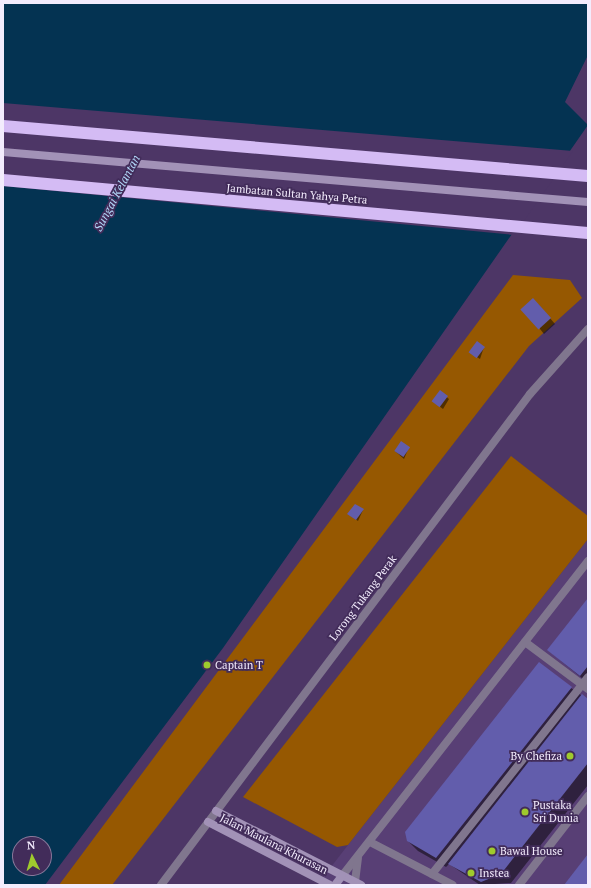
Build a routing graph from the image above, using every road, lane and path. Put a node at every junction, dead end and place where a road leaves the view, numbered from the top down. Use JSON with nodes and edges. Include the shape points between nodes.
{"nodes":[{"id":1,"x":3,"y":126,"type":"edge"},
{"id":2,"x":3,"y":152,"type":"edge"},
{"id":3,"x":588,"y":176,"type":"edge"},
{"id":4,"x":3,"y":180,"type":"edge"},
{"id":5,"x":588,"y":202,"type":"edge"},
{"id":6,"x":588,"y":234,"type":"edge"},
{"id":7,"x":588,"y":329,"type":"edge"},
{"id":8,"x":588,"y":561,"type":"edge"},
{"id":9,"x":525,"y":642,"type":"junction"},
{"id":10,"x":588,"y":677,"type":"edge"},
{"id":11,"x":585,"y":687,"type":"edge"},
{"id":12,"x":588,"y":796,"type":"edge"},
{"id":13,"x":216,"y":811,"type":"junction"},
{"id":14,"x":208,"y":822,"type":"junction"},
{"id":15,"x":370,"y":842,"type":"junction"},
{"id":16,"x":358,"y":857,"type":"junction"},
{"id":17,"x":432,"y":874,"type":"junction"},
{"id":18,"x":342,"y":876,"type":"junction"},
{"id":19,"x":356,"y":884,"type":"edge"},
{"id":20,"x":161,"y":885,"type":"edge"},
{"id":21,"x":330,"y":885,"type":"edge"},
{"id":22,"x":335,"y":885,"type":"edge"},
{"id":23,"x":453,"y":885,"type":"edge"},
{"id":24,"x":519,"y":885,"type":"edge"}],
"edges":[{"from":1,"to":3,"type":"highway"},
{"from":2,"to":5,"type":"main road","name":"Jambatan Sultan Yahya Petra"},
{"from":4,"to":6,"type":"highway","name":"Jambatan Sultan Yahya Petra"},
{"from":7,"to":13,"type":"street","name":"Lorong Tukang Perak","via":[[530,394]]},
{"from":8,"to":9,"type":"street"},
{"from":9,"to":11,"type":"street"},
{"from":9,"to":15,"type":"street"},
{"from":10,"to":11,"type":"street"},
{"from":11,"to":17,"type":"street"},
{"from":12,"to":24,"type":"street"},
{"from":13,"to":14,"type":"street","name":"Lorong Tukang Perak"},
{"from":13,"to":18,"type":"main road"},
{"from":14,"to":20,"type":"street","name":"Lorong Tukang Perak"},
{"from":14,"to":21,"type":"main road","name":"Jalan Maulana Khurasan"},
{"from":15,"to":16,"type":"street"},
{"from":15,"to":17,"type":"street"},
{"from":16,"to":18,"type":"street"},
{"from":16,"to":19,"type":"street"},
{"from":17,"to":23,"type":"street"},
{"from":18,"to":19,"type":"main road"},
{"from":18,"to":22,"type":"main road"}]}
